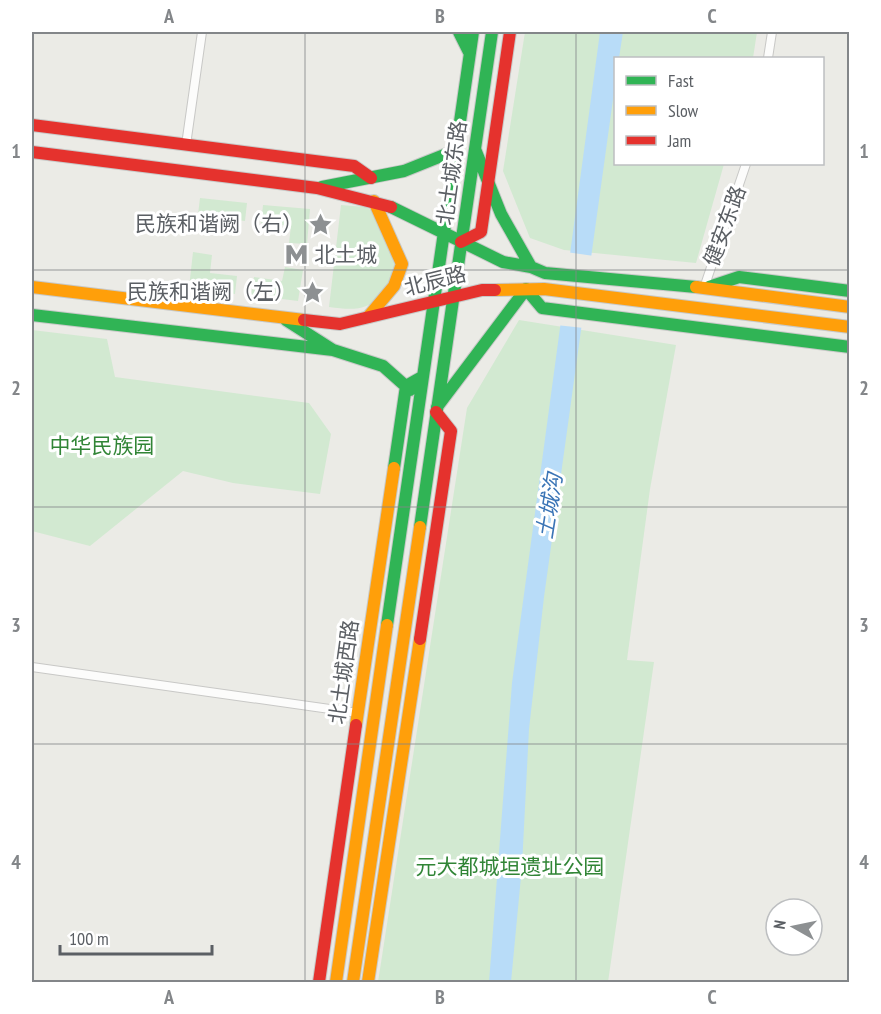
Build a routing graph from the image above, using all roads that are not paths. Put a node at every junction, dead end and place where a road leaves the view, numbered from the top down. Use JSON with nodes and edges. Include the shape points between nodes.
{"nodes":[{"id":1,"x":202,"y":32,"type":"edge"},
{"id":2,"x":459,"y":32,"type":"edge"},
{"id":3,"x":473,"y":32,"type":"edge"},
{"id":4,"x":492,"y":32,"type":"edge"},
{"id":5,"x":510,"y":32,"type":"edge"},
{"id":6,"x":772,"y":32,"type":"edge"},
{"id":7,"x":470,"y":52,"type":"junction"},
{"id":8,"x":768,"y":57,"type":"edge"},
{"id":9,"x":32,"y":125,"type":"edge"},
{"id":10,"x":186,"y":144,"type":"junction"},
{"id":11,"x":475,"y":150,"type":"junction"},
{"id":12,"x":454,"y":151,"type":"junction"},
{"id":13,"x":32,"y":152,"type":"edge"},
{"id":14,"x":746,"y":165,"type":"edge"},
{"id":15,"x":371,"y":178,"type":"junction"},
{"id":16,"x":489,"y":178,"type":"junction"},
{"id":17,"x":317,"y":188,"type":"junction"},
{"id":18,"x":374,"y":201,"type":"junction"},
{"id":19,"x":442,"y":232,"type":"junction"},
{"id":20,"x":461,"y":242,"type":"junction"},
{"id":21,"x":531,"y":267,"type":"junction"},
{"id":22,"x":32,"y":287,"type":"edge"},
{"id":23,"x":704,"y":288,"type":"junction"},
{"id":24,"x":526,"y":289,"type":"junction"},
{"id":25,"x":849,"y":291,"type":"edge"},
{"id":26,"x":453,"y":297,"type":"junction"},
{"id":27,"x":432,"y":302,"type":"junction"},
{"id":28,"x":849,"y":307,"type":"edge"},
{"id":29,"x":32,"y":315,"type":"edge"},
{"id":30,"x":283,"y":318,"type":"junction"},
{"id":31,"x":367,"y":318,"type":"junction"},
{"id":32,"x":849,"y":327,"type":"edge"},
{"id":33,"x":849,"y":347,"type":"edge"},
{"id":34,"x":333,"y":350,"type":"junction"},
{"id":35,"x":422,"y":377,"type":"junction"},
{"id":36,"x":406,"y":386,"type":"junction"},
{"id":37,"x":419,"y":400,"type":"junction"},
{"id":38,"x":437,"y":409,"type":"junction"},
{"id":39,"x":32,"y":667,"type":"edge"},
{"id":40,"x":357,"y":713,"type":"junction"},
{"id":41,"x":319,"y":982,"type":"edge"},
{"id":42,"x":336,"y":982,"type":"edge"},
{"id":43,"x":353,"y":982,"type":"edge"},
{"id":44,"x":368,"y":982,"type":"edge"}],
"edges":[{"from":1,"to":10,"type":"street"},
{"from":2,"to":7,"type":"main road"},
{"from":3,"to":7,"type":"main road","name":"北土城东路"},
{"from":4,"to":11,"type":"main road","name":"北土城东路"},
{"from":5,"to":16,"type":"main road","name":"北土城东路"},
{"from":6,"to":8,"type":"street"},
{"from":7,"to":12,"type":"main road","name":"北土城东路"},
{"from":9,"to":10,"type":"main road"},
{"from":10,"to":15,"type":"main road","via":[[354,166]]},
{"from":11,"to":16,"type":"main road"},
{"from":11,"to":20,"type":"main road","name":"北土城东路"},
{"from":12,"to":15,"type":"main road","via":[[404,171]]},
{"from":12,"to":19,"type":"main road","name":"北土城东路"},
{"from":13,"to":17,"type":"main road","name":"北辰路"},
{"from":14,"to":23,"type":"street","name":"健安东路"},
{"from":15,"to":17,"type":"main road"},
{"from":16,"to":20,"type":"main road","name":"北土城东路","via":[[481,232]]},
{"from":16,"to":21,"type":"main road","via":[[501,214]]},
{"from":17,"to":18,"type":"main road","name":"北辰路"},
{"from":18,"to":19,"type":"main road","name":"北辰路"},
{"from":18,"to":31,"type":"main road","via":[[402,264],[391,290]]},
{"from":19,"to":20,"type":"main road","name":"北辰路"},
{"from":19,"to":27,"type":"main road","name":"北土城东路"},
{"from":20,"to":21,"type":"main road","name":"北辰路","via":[[503,262]]},
{"from":20,"to":26,"type":"main road"},
{"from":21,"to":23,"type":"main road","name":"北辰路","via":[[545,273],[600,280]]},
{"from":22,"to":30,"type":"main road","name":"北辰路"},
{"from":23,"to":25,"type":"main road","name":"北辰路","via":[[740,277]]},
{"from":23,"to":28,"type":"main road","name":"北辰路"},
{"from":24,"to":26,"type":"main road","name":"北辰路","via":[[482,290]]},
{"from":24,"to":32,"type":"main road","name":"北辰路"},
{"from":24,"to":33,"type":"main road","via":[[542,308]]},
{"from":24,"to":38,"type":"main road"},
{"from":26,"to":27,"type":"main road","name":"北辰路"},
{"from":26,"to":38,"type":"main road"},
{"from":27,"to":31,"type":"main road","name":"北辰路"},
{"from":27,"to":35,"type":"main road","name":"北土城西路"},
{"from":29,"to":34,"type":"main road"},
{"from":30,"to":31,"type":"main road","name":"北辰路","via":[[340,324]]},
{"from":30,"to":34,"type":"main road"},
{"from":34,"to":36,"type":"main road","via":[[383,366]]},
{"from":35,"to":36,"type":"main road"},
{"from":35,"to":37,"type":"main road","name":"北土城西路"},
{"from":36,"to":37,"type":"main road"},
{"from":36,"to":40,"type":"main road","name":"北土城西路"},
{"from":37,"to":42,"type":"main road","name":"北土城西路"},
{"from":38,"to":43,"type":"main road"},
{"from":38,"to":44,"type":"main road","via":[[451,431]]},
{"from":39,"to":40,"type":"street"},
{"from":40,"to":41,"type":"main road","name":"北土城西路"}]}
